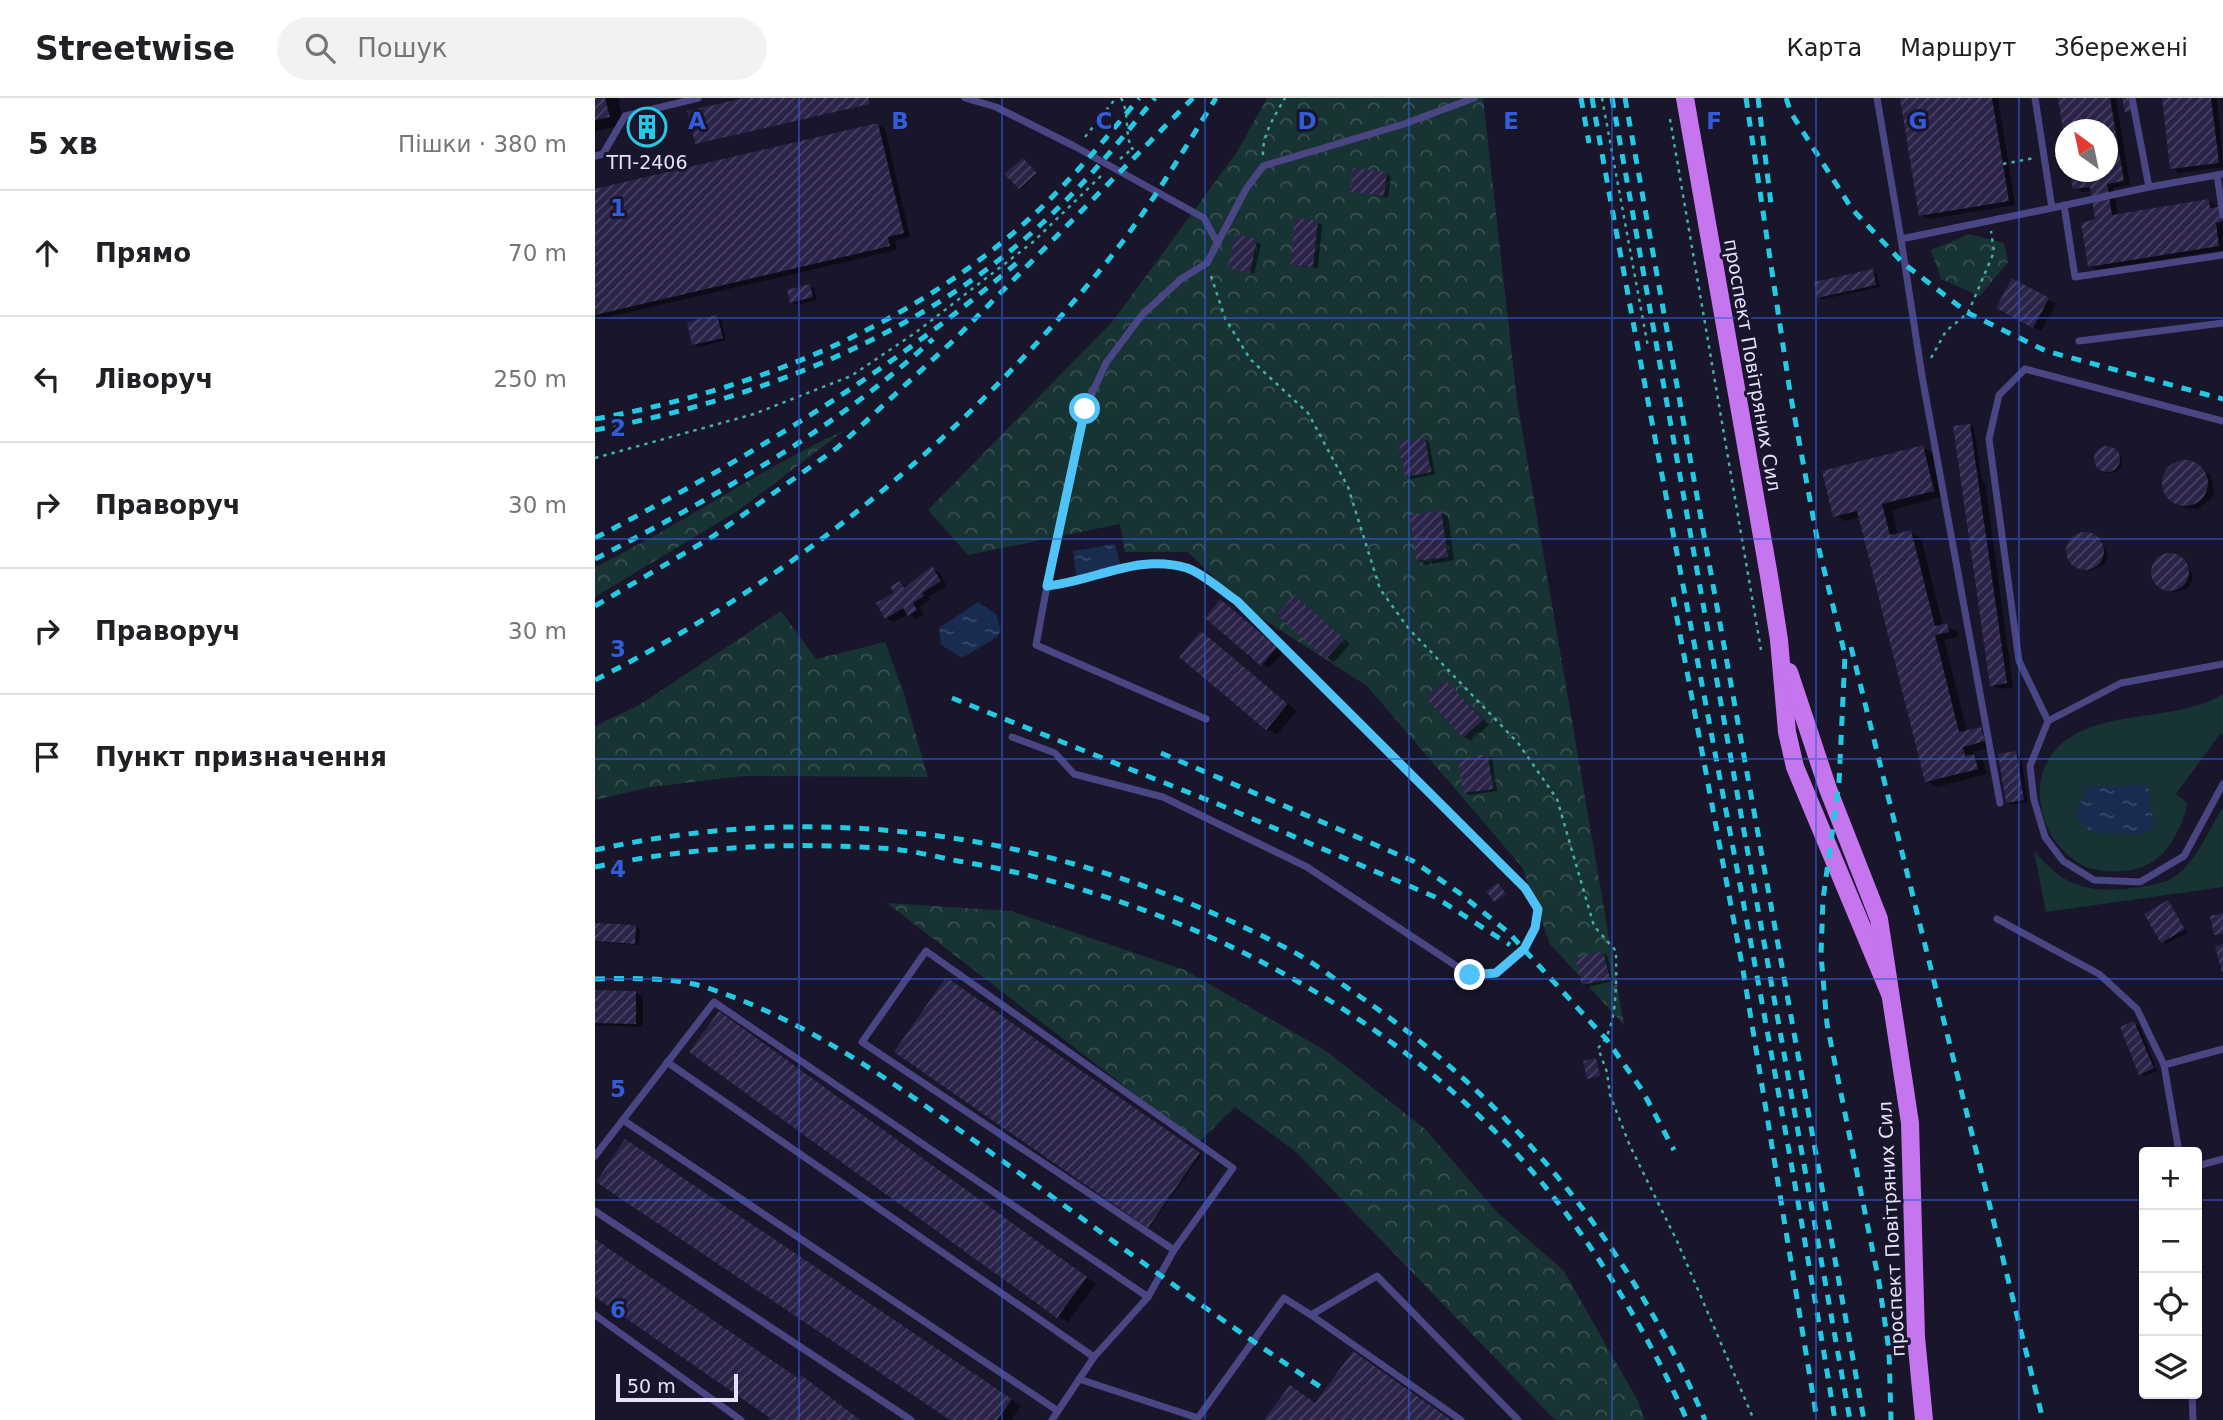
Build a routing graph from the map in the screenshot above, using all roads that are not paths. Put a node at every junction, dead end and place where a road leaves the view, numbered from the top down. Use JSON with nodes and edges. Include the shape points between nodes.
{"nodes":[{"id":1,"x":698,"y":98,"type":"edge"},
{"id":2,"x":965,"y":98,"type":"edge"},
{"id":3,"x":1474,"y":98,"type":"edge"},
{"id":4,"x":1685,"y":98,"type":"edge"},
{"id":5,"x":1877,"y":98,"type":"edge"},
{"id":6,"x":2035,"y":98,"type":"edge"},
{"id":7,"x":2132,"y":98,"type":"edge"},
{"id":8,"x":595,"y":156,"type":"edge"},
{"id":9,"x":2220,"y":174,"type":"edge"},
{"id":10,"x":2149,"y":187,"type":"junction"},
{"id":11,"x":2064,"y":205,"type":"junction"},
{"id":12,"x":2052,"y":208,"type":"junction"},
{"id":13,"x":2223,"y":215,"type":"edge"},
{"id":14,"x":1901,"y":239,"type":"junction"},
{"id":15,"x":1218,"y":244,"type":"junction"},
{"id":16,"x":2223,"y":255,"type":"edge"},
{"id":17,"x":2223,"y":323,"type":"edge"},
{"id":18,"x":2079,"y":341,"type":"dead end"},
{"id":19,"x":2223,"y":421,"type":"edge"},
{"id":20,"x":1047,"y":586,"type":"junction"},
{"id":21,"x":2223,"y":664,"type":"edge"},
{"id":22,"x":1206,"y":719,"type":"dead end"},
{"id":23,"x":2048,"y":721,"type":"junction"},
{"id":24,"x":1012,"y":737,"type":"dead end"},
{"id":25,"x":2223,"y":785,"type":"edge"},
{"id":26,"x":2000,"y":803,"type":"dead end"},
{"id":27,"x":1997,"y":919,"type":"dead end"},
{"id":28,"x":2223,"y":1049,"type":"edge"},
{"id":29,"x":667,"y":1062,"type":"junction"},
{"id":30,"x":2164,"y":1065,"type":"junction"},
{"id":31,"x":623,"y":1120,"type":"junction"},
{"id":32,"x":2178,"y":1147,"type":"edge"},
{"id":33,"x":595,"y":1156,"type":"edge"},
{"id":34,"x":2223,"y":1159,"type":"edge"},
{"id":35,"x":2202,"y":1165,"type":"edge"},
{"id":36,"x":595,"y":1211,"type":"edge"},
{"id":37,"x":1174,"y":1250,"type":"junction"},
{"id":38,"x":1149,"y":1297,"type":"junction"},
{"id":39,"x":595,"y":1315,"type":"edge"},
{"id":40,"x":1311,"y":1315,"type":"junction"},
{"id":41,"x":1094,"y":1357,"type":"junction"},
{"id":42,"x":1079,"y":1379,"type":"junction"},
{"id":43,"x":2192,"y":1399,"type":"edge"},
{"id":44,"x":1058,"y":1411,"type":"junction"},
{"id":45,"x":1199,"y":1419,"type":"edge"},
{"id":46,"x":741,"y":1420,"type":"edge"},
{"id":47,"x":911,"y":1420,"type":"edge"},
{"id":48,"x":1052,"y":1420,"type":"edge"},
{"id":49,"x":1461,"y":1420,"type":"edge"},
{"id":50,"x":1518,"y":1420,"type":"edge"},
{"id":51,"x":1923,"y":1420,"type":"edge"},
{"id":52,"x":2193,"y":1420,"type":"edge"}],
"edges":[{"from":1,"to":8,"type":"lane","via":[[625,116],[603,154]]},
{"from":2,"to":15,"type":"lane","via":[[996,107],[1069,143],[1204,218]]},
{"from":3,"to":15,"type":"lane","via":[[1263,166],[1246,188]]},
{"from":4,"to":51,"type":"main road","name":"проспект Повітряних Сил","via":[[1779,640],[1787,732],[1795,767],[1890,994],[1910,1123]]},
{"from":5,"to":14,"type":"lane"},
{"from":6,"to":12,"type":"lane"},
{"from":7,"to":10,"type":"lane"},
{"from":9,"to":10,"type":"lane"},
{"from":9,"to":13,"type":"lane"},
{"from":10,"to":11,"type":"lane"},
{"from":11,"to":12,"type":"lane"},
{"from":11,"to":16,"type":"lane","via":[[2075,277]]},
{"from":12,"to":14,"type":"lane"},
{"from":14,"to":26,"type":"lane"},
{"from":15,"to":20,"type":"lane","via":[[1207,262],[1142,315],[1106,363],[1085,409]]},
{"from":17,"to":18,"type":"lane"},
{"from":19,"to":23,"type":"lane","via":[[2025,369],[1999,395],[1989,439],[2019,661]]},
{"from":20,"to":22,"type":"lane","via":[[1036,645]]},
{"from":20,"to":24,"type":"lane","via":[[1147,562],[1188,569],[1237,601],[1525,888],[1538,909],[1535,928],[1524,949],[1496,973],[1470,975],[1307,867],[1163,797],[1075,774],[1055,753]]},
{"from":21,"to":23,"type":"lane","via":[[2121,683]]},
{"from":23,"to":25,"type":"lane","via":[[2030,766],[2038,813],[2045,837],[2063,861],[2094,880],[2140,882],[2184,856]]},
{"from":27,"to":30,"type":"lane","via":[[2120,990],[2137,1009]]},
{"from":28,"to":30,"type":"lane"},
{"from":29,"to":31,"type":"lane"},
{"from":29,"to":38,"type":"lane","via":[[714,1002]]},
{"from":29,"to":41,"type":"lane"},
{"from":30,"to":32,"type":"lane"},
{"from":31,"to":33,"type":"lane"},
{"from":31,"to":44,"type":"lane"},
{"from":34,"to":35,"type":"lane"},
{"from":36,"to":47,"type":"lane"},
{"from":37,"to":37,"type":"lane","via":[[862,1042],[926,951],[1233,1168]]},
{"from":37,"to":38,"type":"lane"},
{"from":38,"to":41,"type":"lane"},
{"from":39,"to":46,"type":"lane"},
{"from":40,"to":45,"type":"lane","via":[[1284,1298]]},
{"from":40,"to":49,"type":"lane"},
{"from":40,"to":50,"type":"lane","via":[[1377,1276]]},
{"from":41,"to":42,"type":"lane"},
{"from":42,"to":44,"type":"lane"},
{"from":42,"to":45,"type":"lane"},
{"from":43,"to":52,"type":"lane"},
{"from":44,"to":48,"type":"lane"}]}
